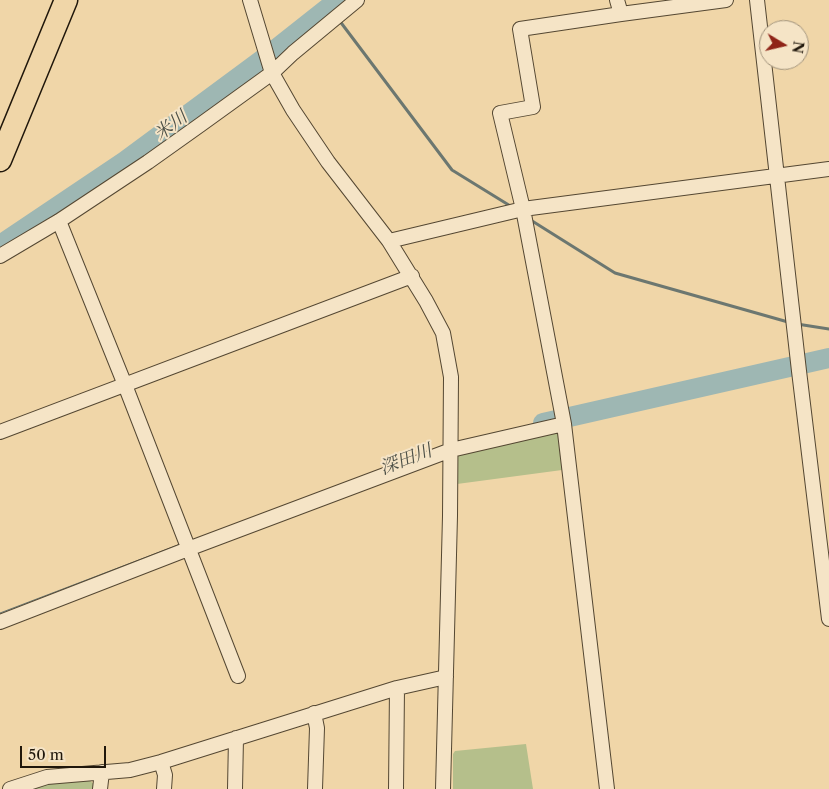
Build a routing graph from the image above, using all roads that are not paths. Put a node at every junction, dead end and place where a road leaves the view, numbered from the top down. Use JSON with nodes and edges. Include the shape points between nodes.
{"nodes":[{"id":1,"x":66,"y":0,"type":"edge"},
{"id":2,"x":250,"y":0,"type":"edge"},
{"id":3,"x":357,"y":0,"type":"edge"},
{"id":4,"x":617,"y":0,"type":"edge"},
{"id":5,"x":726,"y":0,"type":"edge"},
{"id":6,"x":757,"y":0,"type":"edge"},
{"id":7,"x":621,"y":14,"type":"junction"},
{"id":8,"x":272,"y":73,"type":"junction"},
{"id":9,"x":0,"y":160,"type":"edge"},
{"id":10,"x":829,"y":169,"type":"edge"},
{"id":11,"x":777,"y":176,"type":"junction"},
{"id":12,"x":523,"y":209,"type":"junction"},
{"id":13,"x":59,"y":221,"type":"junction"},
{"id":14,"x":389,"y":241,"type":"junction"},
{"id":15,"x":0,"y":256,"type":"edge"},
{"id":16,"x":412,"y":276,"type":"junction"},
{"id":17,"x":125,"y":385,"type":"junction"},
{"id":18,"x":564,"y":424,"type":"junction"},
{"id":19,"x":0,"y":432,"type":"edge"},
{"id":20,"x":451,"y":450,"type":"junction"},
{"id":21,"x":188,"y":549,"type":"junction"},
{"id":22,"x":829,"y":619,"type":"edge"},
{"id":23,"x":0,"y":622,"type":"edge"},
{"id":24,"x":238,"y":676,"type":"dead end"},
{"id":25,"x":446,"y":677,"type":"junction"},
{"id":26,"x":397,"y":688,"type":"junction"},
{"id":27,"x":314,"y":713,"type":"junction"},
{"id":28,"x":236,"y":738,"type":"junction"},
{"id":29,"x":161,"y":762,"type":"junction"},
{"id":30,"x":102,"y":772,"type":"junction"},
{"id":31,"x":10,"y":789,"type":"edge"},
{"id":32,"x":100,"y":789,"type":"edge"},
{"id":33,"x":164,"y":789,"type":"edge"},
{"id":34,"x":235,"y":789,"type":"edge"},
{"id":35,"x":315,"y":789,"type":"edge"},
{"id":36,"x":396,"y":789,"type":"edge"},
{"id":37,"x":443,"y":789,"type":"edge"},
{"id":38,"x":606,"y":789,"type":"edge"}],
"edges":[{"from":1,"to":9,"type":"main road"},
{"from":2,"to":8,"type":"street"},
{"from":3,"to":8,"type":"street"},
{"from":4,"to":7,"type":"street"},
{"from":5,"to":7,"type":"street"},
{"from":6,"to":11,"type":"street"},
{"from":7,"to":12,"type":"street","via":[[520,29],[533,107],[500,113]]},
{"from":8,"to":13,"type":"street"},
{"from":8,"to":14,"type":"street","via":[[328,162]]},
{"from":10,"to":11,"type":"street"},
{"from":11,"to":12,"type":"street"},
{"from":11,"to":22,"type":"street"},
{"from":12,"to":14,"type":"street"},
{"from":12,"to":18,"type":"street"},
{"from":13,"to":15,"type":"street"},
{"from":13,"to":17,"type":"street"},
{"from":14,"to":16,"type":"street"},
{"from":16,"to":17,"type":"street"},
{"from":16,"to":20,"type":"street","via":[[443,333],[451,377]]},
{"from":17,"to":19,"type":"street"},
{"from":17,"to":21,"type":"street"},
{"from":18,"to":20,"type":"street"},
{"from":18,"to":38,"type":"street"},
{"from":20,"to":21,"type":"street"},
{"from":20,"to":25,"type":"street"},
{"from":21,"to":23,"type":"street"},
{"from":21,"to":24,"type":"street"},
{"from":25,"to":26,"type":"street"},
{"from":25,"to":37,"type":"street"},
{"from":26,"to":27,"type":"street"},
{"from":26,"to":36,"type":"street"},
{"from":27,"to":28,"type":"street"},
{"from":27,"to":35,"type":"street","via":[[317,728]]},
{"from":28,"to":29,"type":"street"},
{"from":28,"to":34,"type":"street"},
{"from":29,"to":30,"type":"street","via":[[130,770]]},
{"from":29,"to":33,"type":"street"},
{"from":30,"to":31,"type":"street","via":[[47,777]]},
{"from":30,"to":32,"type":"street"}]}
